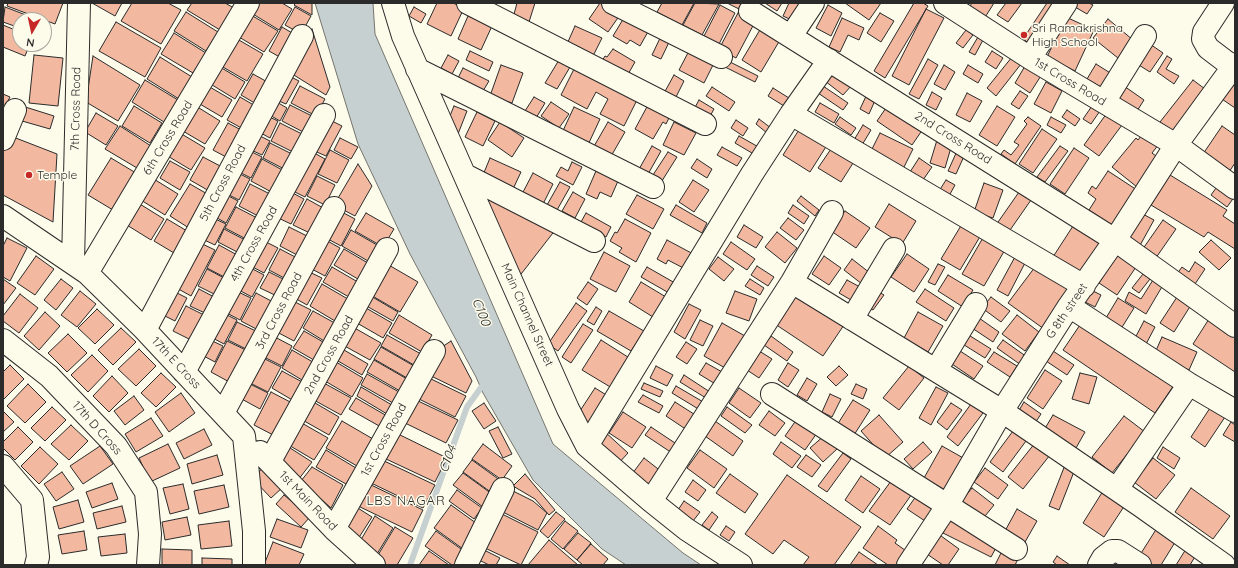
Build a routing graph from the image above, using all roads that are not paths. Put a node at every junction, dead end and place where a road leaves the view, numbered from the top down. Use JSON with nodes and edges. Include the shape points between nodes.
{"nodes":[{"id":1,"x":79,"y":3,"type":"edge"},
{"id":2,"x":248,"y":3,"type":"edge"},
{"id":3,"x":393,"y":3,"type":"edge"},
{"id":4,"x":468,"y":3,"type":"edge"},
{"id":5,"x":613,"y":3,"type":"edge"},
{"id":6,"x":813,"y":3,"type":"edge"},
{"id":7,"x":945,"y":3,"type":"edge"},
{"id":8,"x":1066,"y":3,"type":"edge"},
{"id":9,"x":1223,"y":3,"type":"edge"},
{"id":10,"x":750,"y":11,"type":"dead end"},
{"id":11,"x":302,"y":36,"type":"dead end"},
{"id":12,"x":791,"y":36,"type":"junction"},
{"id":13,"x":1145,"y":36,"type":"dead end"},
{"id":14,"x":721,"y":57,"type":"dead end"},
{"id":15,"x":1030,"y":58,"type":"junction"},
{"id":16,"x":829,"y":60,"type":"junction"},
{"id":17,"x":1234,"y":65,"type":"edge"},
{"id":18,"x":418,"y":69,"type":"junction"},
{"id":19,"x":1104,"y":102,"type":"junction"},
{"id":20,"x":15,"y":110,"type":"dead end"},
{"id":21,"x":791,"y":114,"type":"junction"},
{"id":22,"x":324,"y":115,"type":"dead end"},
{"id":23,"x":705,"y":124,"type":"dead end"},
{"id":24,"x":3,"y":139,"type":"edge"},
{"id":25,"x":1176,"y":145,"type":"junction"},
{"id":26,"x":464,"y":176,"type":"junction"},
{"id":27,"x":653,"y":187,"type":"dead end"},
{"id":28,"x":1235,"y":188,"type":"edge"},
{"id":29,"x":334,"y":208,"type":"dead end"},
{"id":30,"x":832,"y":212,"type":"dead end"},
{"id":31,"x":3,"y":216,"type":"edge"},
{"id":32,"x":1115,"y":240,"type":"junction"},
{"id":33,"x":594,"y":241,"type":"dead end"},
{"id":34,"x":387,"y":249,"type":"dead end"},
{"id":35,"x":894,"y":249,"type":"dead end"},
{"id":36,"x":80,"y":268,"type":"junction"},
{"id":37,"x":792,"y":282,"type":"junction"},
{"id":38,"x":1084,"y":286,"type":"junction"},
{"id":39,"x":976,"y":304,"type":"dead end"},
{"id":40,"x":1069,"y":306,"type":"junction"},
{"id":41,"x":852,"y":319,"type":"junction"},
{"id":42,"x":1235,"y":326,"type":"edge"},
{"id":43,"x":145,"y":330,"type":"junction"},
{"id":44,"x":3,"y":340,"type":"edge"},
{"id":45,"x":434,"y":350,"type":"dead end"},
{"id":46,"x":936,"y":370,"type":"junction"},
{"id":47,"x":184,"y":372,"type":"junction"},
{"id":48,"x":1190,"y":384,"type":"junction"},
{"id":49,"x":772,"y":394,"type":"dead end"},
{"id":50,"x":1002,"y":411,"type":"junction"},
{"id":51,"x":1235,"y":411,"type":"edge"},
{"id":52,"x":223,"y":413,"type":"junction"},
{"id":53,"x":244,"y":436,"type":"junction"},
{"id":54,"x":587,"y":446,"type":"junction"},
{"id":55,"x":270,"y":461,"type":"junction"},
{"id":56,"x":3,"y":466,"type":"edge"},
{"id":57,"x":503,"y":489,"type":"dead end"},
{"id":58,"x":1116,"y":489,"type":"junction"},
{"id":59,"x":651,"y":501,"type":"junction"},
{"id":60,"x":947,"y":506,"type":"junction"},
{"id":61,"x":334,"y":529,"type":"junction"},
{"id":62,"x":1016,"y":549,"type":"dead end"},
{"id":63,"x":1235,"y":562,"type":"edge"},
{"id":64,"x":36,"y":565,"type":"edge"},
{"id":65,"x":148,"y":565,"type":"edge"},
{"id":66,"x":254,"y":565,"type":"edge"},
{"id":67,"x":374,"y":565,"type":"edge"},
{"id":68,"x":466,"y":565,"type":"edge"},
{"id":69,"x":741,"y":565,"type":"edge"},
{"id":70,"x":908,"y":565,"type":"edge"},
{"id":71,"x":1099,"y":565,"type":"edge"},
{"id":72,"x":1140,"y":565,"type":"edge"},
{"id":73,"x":1224,"y":565,"type":"edge"},
{"id":74,"x":1232,"y":565,"type":"edge"}],
"edges":[{"from":1,"to":36,"type":"street","name":"7th Cross Road"},
{"from":2,"to":36,"type":"street","name":"6th Cross Road"},
{"from":3,"to":18,"type":"street","name":"Main Channel Street","via":[[403,36]]},
{"from":4,"to":23,"type":"street"},
{"from":5,"to":14,"type":"street"},
{"from":6,"to":12,"type":"street"},
{"from":7,"to":15,"type":"street","name":"1st Cross Road"},
{"from":8,"to":15,"type":"street"},
{"from":9,"to":17,"type":"street","via":[[1204,32],[1203,39],[1208,48]]},
{"from":10,"to":12,"type":"street","name":"2nd Cross Road"},
{"from":11,"to":43,"type":"street","name":"5th Cross Road"},
{"from":12,"to":16,"type":"street","name":"2nd Cross Road"},
{"from":13,"to":19,"type":"street"},
{"from":15,"to":19,"type":"street","name":"1st Cross Road"},
{"from":16,"to":21,"type":"street"},
{"from":16,"to":32,"type":"street","name":"2nd Cross Road"},
{"from":17,"to":25,"type":"street","name":"G 8th street"},
{"from":18,"to":26,"type":"street","name":"Main Channel Street"},
{"from":18,"to":27,"type":"street"},
{"from":19,"to":25,"type":"street","name":"1st Cross Road"},
{"from":20,"to":24,"type":"street"},
{"from":21,"to":38,"type":"street"},
{"from":21,"to":54,"type":"street"},
{"from":22,"to":47,"type":"street","name":"4th Cross Road"},
{"from":25,"to":28,"type":"street","name":"1st Cross Road"},
{"from":25,"to":32,"type":"street","name":"G 8th street"},
{"from":26,"to":33,"type":"street"},
{"from":26,"to":54,"type":"street","name":"Main Channel Street"},
{"from":29,"to":52,"type":"street","name":"3rd Cross Road"},
{"from":30,"to":37,"type":"street"},
{"from":31,"to":36,"type":"street","name":"17th E Cross"},
{"from":32,"to":38,"type":"street","name":"G 8th street"},
{"from":32,"to":42,"type":"street"},
{"from":34,"to":55,"type":"street","name":"2nd Cross Road"},
{"from":35,"to":41,"type":"street"},
{"from":36,"to":43,"type":"street","name":"17th E Cross"},
{"from":37,"to":41,"type":"street"},
{"from":37,"to":59,"type":"street"},
{"from":38,"to":40,"type":"street","name":"G 8th street"},
{"from":39,"to":46,"type":"street"},
{"from":40,"to":48,"type":"street"},
{"from":40,"to":50,"type":"street","name":"G 8th street"},
{"from":41,"to":46,"type":"street"},
{"from":43,"to":47,"type":"street","name":"17th E Cross"},
{"from":44,"to":65,"type":"street","name":"17th D Cross","via":[[48,376],[116,446],[146,492],[150,534]]},
{"from":45,"to":61,"type":"street","name":"1st Cross Road"},
{"from":46,"to":50,"type":"street"},
{"from":47,"to":52,"type":"street","name":"17th E Cross"},
{"from":48,"to":51,"type":"street"},
{"from":48,"to":58,"type":"street"},
{"from":49,"to":60,"type":"street"},
{"from":50,"to":58,"type":"street"},
{"from":50,"to":60,"type":"street","name":"G 8th street"},
{"from":52,"to":53,"type":"street","name":"17th E Cross"},
{"from":53,"to":55,"type":"street","name":"1st Main Road"},
{"from":53,"to":66,"type":"street","via":[[254,531]]},
{"from":54,"to":59,"type":"street","name":"Main Channel Street"},
{"from":55,"to":61,"type":"street","name":"1st Main Road"},
{"from":56,"to":64,"type":"street","via":[[32,500],[38,557]]},
{"from":57,"to":68,"type":"street"},
{"from":58,"to":73,"type":"street"},
{"from":59,"to":69,"type":"street","name":"Main Channel Street"},
{"from":60,"to":62,"type":"street"},
{"from":60,"to":70,"type":"street","name":"G 8th street"},
{"from":61,"to":67,"type":"street","name":"1st Main Road"},
{"from":63,"to":74,"type":"street"},
{"from":71,"to":72,"type":"street","via":[[1112,551],[1118,551]]}]}
